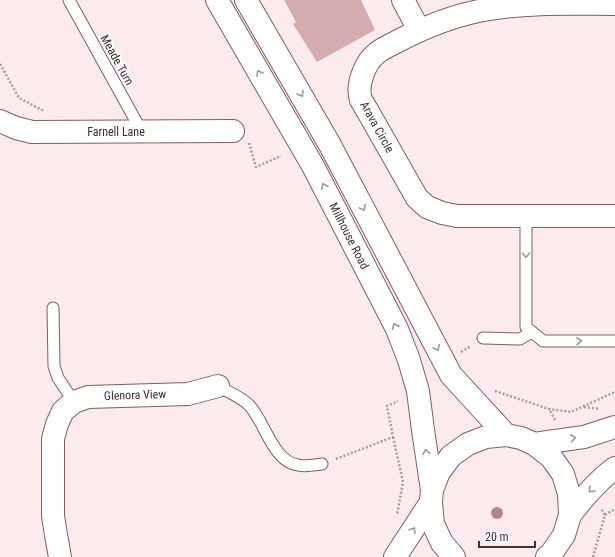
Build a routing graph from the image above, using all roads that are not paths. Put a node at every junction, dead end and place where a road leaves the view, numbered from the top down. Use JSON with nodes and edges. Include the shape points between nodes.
{"nodes":[{"id":1,"x":69,"y":0,"type":"edge"},
{"id":2,"x":217,"y":0,"type":"edge"},
{"id":3,"x":246,"y":0,"type":"edge"},
{"id":4,"x":403,"y":0,"type":"edge"},
{"id":5,"x":615,"y":4,"type":"edge"},
{"id":6,"x":419,"y":30,"type":"junction"},
{"id":7,"x":0,"y":121,"type":"edge"},
{"id":8,"x":233,"y":131,"type":"dead end"},
{"id":9,"x":142,"y":132,"type":"junction"},
{"id":10,"x":526,"y":216,"type":"junction"},
{"id":11,"x":615,"y":216,"type":"edge"},
{"id":12,"x":52,"y":308,"type":"dead end"},
{"id":13,"x":532,"y":332,"type":"junction"},
{"id":14,"x":483,"y":338,"type":"dead end"},
{"id":15,"x":615,"y":341,"type":"edge"},
{"id":16,"x":218,"y":386,"type":"joint"},
{"id":17,"x":74,"y":402,"type":"junction"},
{"id":18,"x":615,"y":427,"type":"edge"},
{"id":19,"x":506,"y":436,"type":"junction"},
{"id":20,"x":534,"y":444,"type":"junction"},
{"id":21,"x":322,"y":464,"type":"road end"},
{"id":22,"x":615,"y":468,"type":"edge"},
{"id":23,"x":432,"y":496,"type":"junction"},
{"id":24,"x":567,"y":525,"type":"junction"},
{"id":25,"x":60,"y":557,"type":"edge"},
{"id":26,"x":395,"y":557,"type":"edge"},
{"id":27,"x":454,"y":557,"type":"edge"},
{"id":28,"x":547,"y":557,"type":"edge"},
{"id":29,"x":566,"y":557,"type":"edge"}],
"edges":[{"from":1,"to":9,"type":"lane","name":"Meade Turn"},
{"from":23,"to":2,"type":"main road","name":"Millhouse Road","one_way":true,"via":[[418,391],[397,329],[314,166]]},
{"from":3,"to":19,"type":"main road","name":"Millhouse Road","one_way":true,"via":[[330,145],[451,375]]},
{"from":4,"to":6,"type":"main road"},
{"from":5,"to":6,"type":"main road","name":"Arava Circle","via":[[533,5],[491,9],[458,16]]},
{"from":6,"to":10,"type":"main road","name":"Arava Circle","via":[[377,52],[369,61],[360,83],[361,98],[402,171],[418,198],[428,207],[442,213],[457,216]]},
{"from":7,"to":9,"type":"main road","name":"Farnell Lane","via":[[32,132]]},
{"from":8,"to":9,"type":"main road","name":"Farnell Lane"},
{"from":10,"to":11,"type":"main road","name":"Arava Circle"},
{"from":10,"to":13,"type":"lane","one_way":true,"via":[[526,327]]},
{"from":12,"to":17,"type":"lane","via":[[54,366],[58,378]]},
{"from":13,"to":14,"type":"lane","via":[[520,339]]},
{"from":13,"to":15,"type":"lane","one_way":true,"via":[[543,341]]},
{"from":16,"to":17,"type":"main road","name":"Glenora View","via":[[188,394],[88,397]]},
{"from":16,"to":21,"type":"lane","name":"Glenora View","via":[[250,406],[277,453],[286,461],[296,465]]},
{"from":17,"to":25,"type":"main road","via":[[63,411],[53,439],[54,516]]},
{"from":20,"to":18,"type":"main road","one_way":true,"via":[[584,437]]},
{"from":19,"to":20,"type":"main road"},
{"from":19,"to":23,"type":"main road","via":[[486,437],[468,444],[451,456],[439,472]]},
{"from":20,"to":24,"type":"main road","via":[[551,457],[563,474],[569,494]]},
{"from":22,"to":24,"type":"main road","one_way":true,"via":[[592,490]]},
{"from":26,"to":23,"type":"main road","one_way":true},
{"from":23,"to":27,"type":"main road","name":"Millhouse Road","via":[[433,524],[442,543]]},
{"from":24,"to":28,"type":"main road"},
{"from":24,"to":29,"type":"main road"}]}
